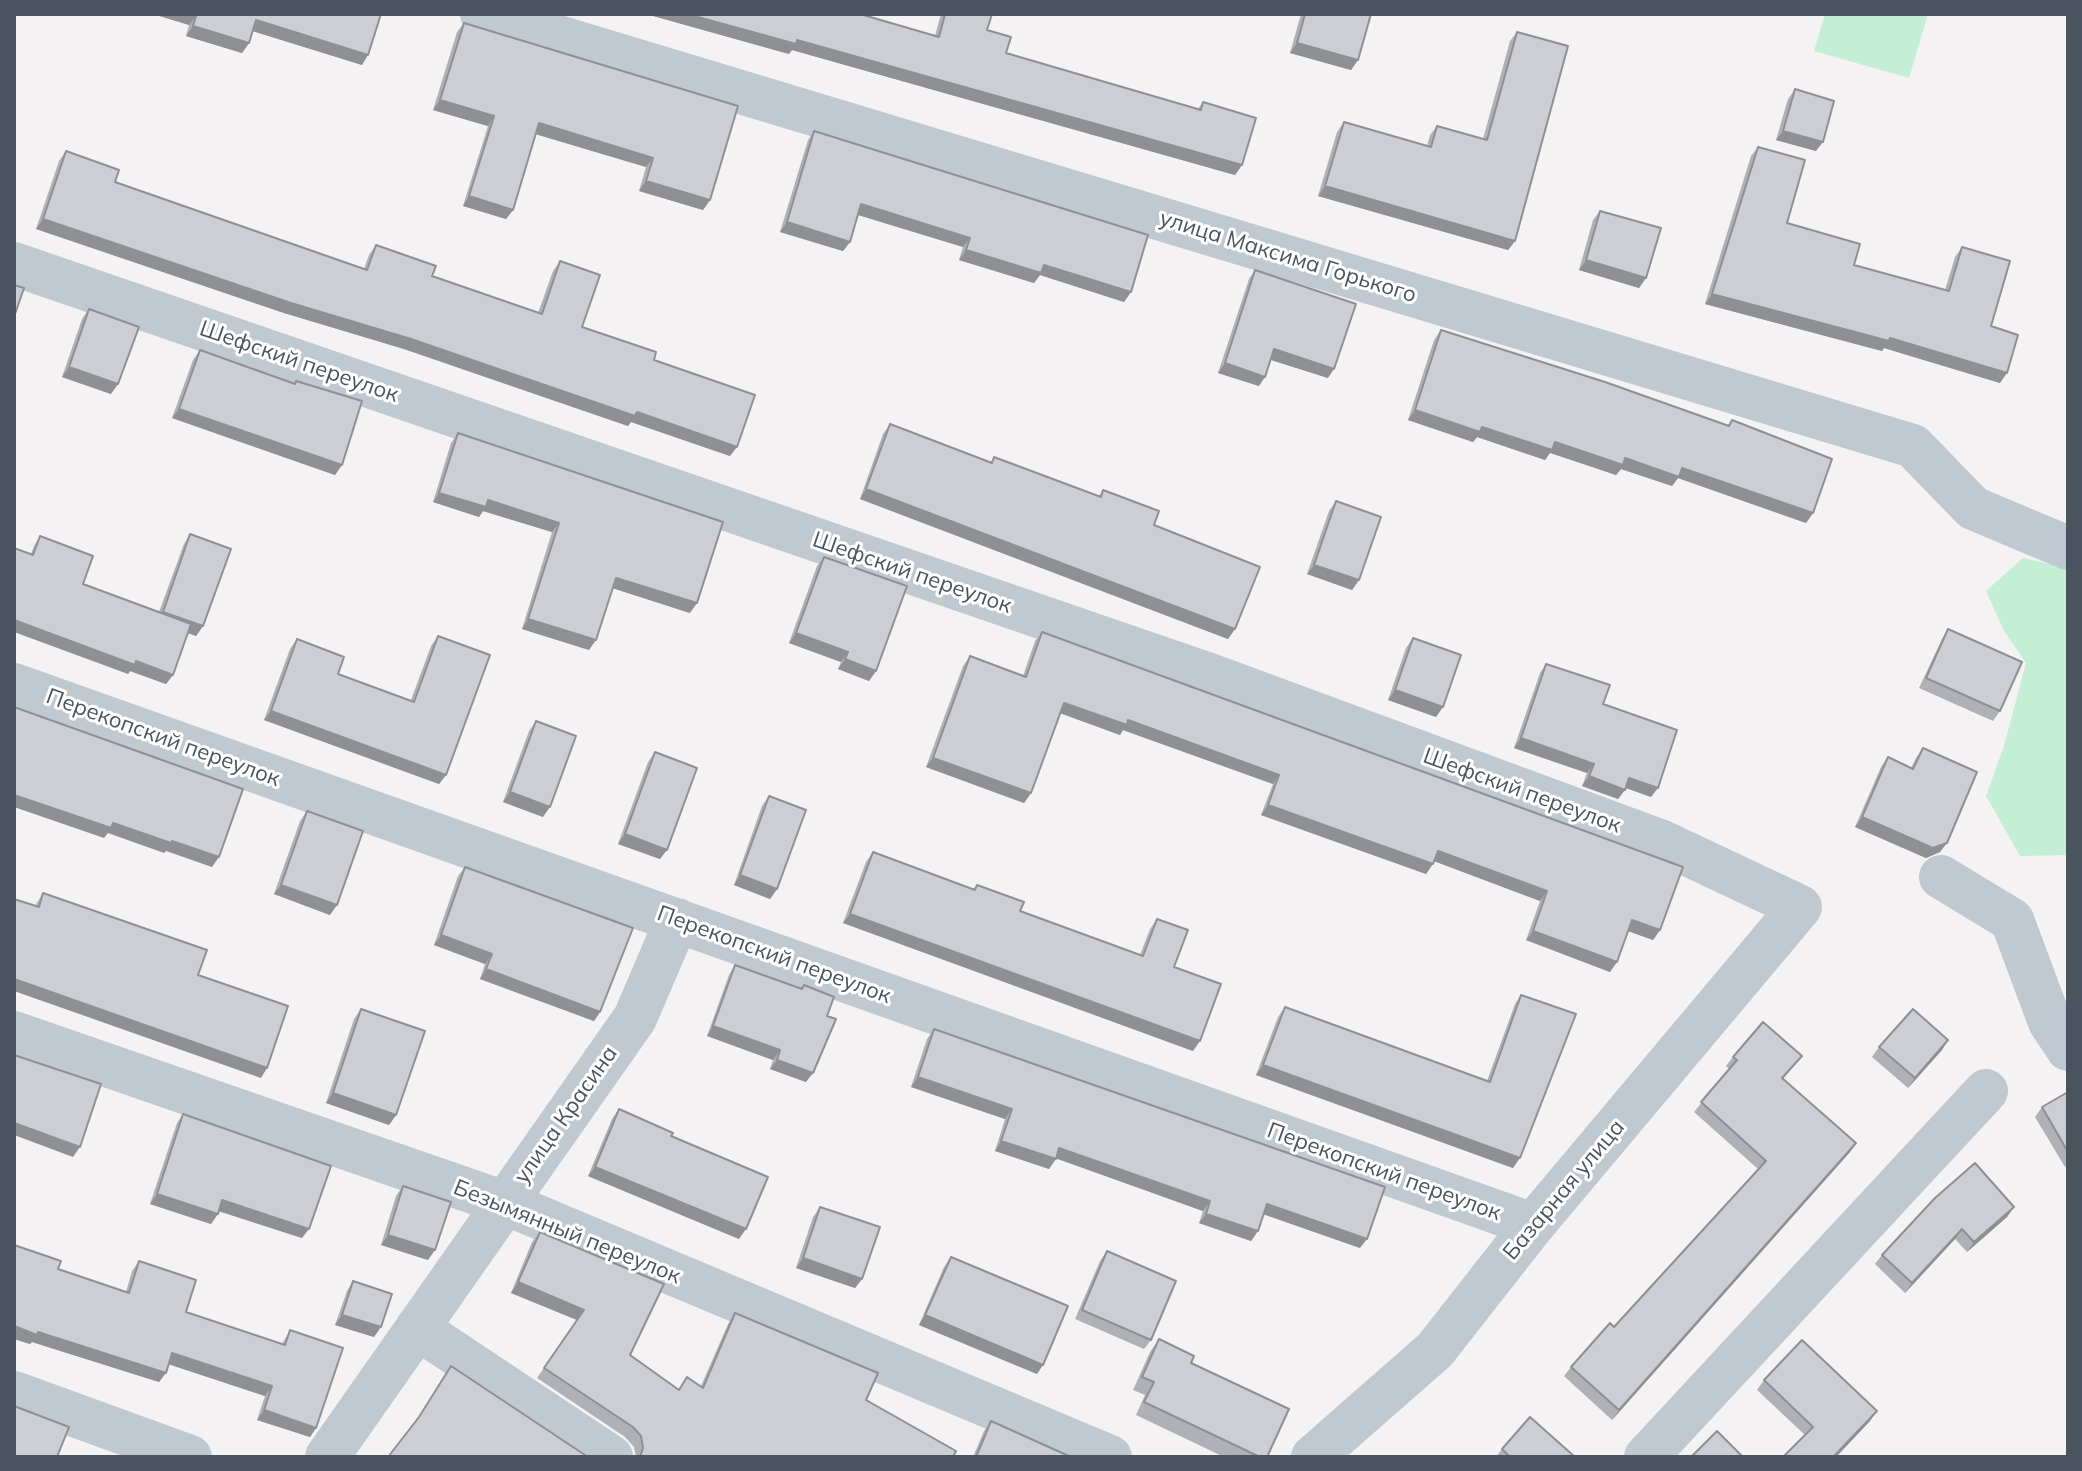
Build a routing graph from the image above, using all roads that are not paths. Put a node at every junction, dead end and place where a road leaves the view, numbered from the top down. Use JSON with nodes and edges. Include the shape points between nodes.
{"nodes":[{"id":1,"x":482,"y":14,"type":"edge"},
{"id":2,"x":14,"y":264,"type":"edge"},
{"id":3,"x":2068,"y":548,"type":"edge"},
{"id":4,"x":14,"y":685,"type":"edge"},
{"id":5,"x":1941,"y":877,"type":"dead end"},
{"id":6,"x":1800,"y":907,"type":"joint"},
{"id":7,"x":677,"y":920,"type":"junction"},
{"id":8,"x":2058,"y":1026,"type":"edge"},
{"id":9,"x":14,"y":1033,"type":"edge"},
{"id":10,"x":1986,"y":1091,"type":"dead end"},
{"id":11,"x":505,"y":1203,"type":"junction"},
{"id":12,"x":1533,"y":1225,"type":"junction"},
{"id":13,"x":417,"y":1328,"type":"junction"},
{"id":14,"x":14,"y":1393,"type":"edge"},
{"id":15,"x":190,"y":1457,"type":"edge"},
{"id":16,"x":327,"y":1457,"type":"edge"},
{"id":17,"x":611,"y":1457,"type":"edge"},
{"id":18,"x":1110,"y":1457,"type":"edge"},
{"id":19,"x":1313,"y":1457,"type":"edge"},
{"id":20,"x":1646,"y":1457,"type":"edge"}],
"edges":[{"from":1,"to":3,"type":"street","name":"улица Максима Горького","via":[[1913,446],[1973,508]]},
{"from":2,"to":6,"type":"street","name":"Шефский переулок","via":[[1204,673],[1662,842]]},
{"from":4,"to":7,"type":"street","name":"Перекопский переулок"},
{"from":5,"to":8,"type":"street","via":[[2012,920]]},
{"from":6,"to":12,"type":"street","name":"Базарная улица"},
{"from":7,"to":11,"type":"street","name":"улица Красина","via":[[635,1018]]},
{"from":7,"to":12,"type":"street","name":"Перекопский переулок"},
{"from":9,"to":11,"type":"street","name":"Безымянный переулок"},
{"from":10,"to":20,"type":"street"},
{"from":11,"to":13,"type":"street","name":"улица Красина"},
{"from":11,"to":18,"type":"street","name":"Безымянный переулок"},
{"from":12,"to":19,"type":"street","name":"Базарная улица","via":[[1435,1350]]},
{"from":13,"to":16,"type":"street","name":"улица Красина"},
{"from":13,"to":17,"type":"street"},
{"from":14,"to":15,"type":"street"}]}
